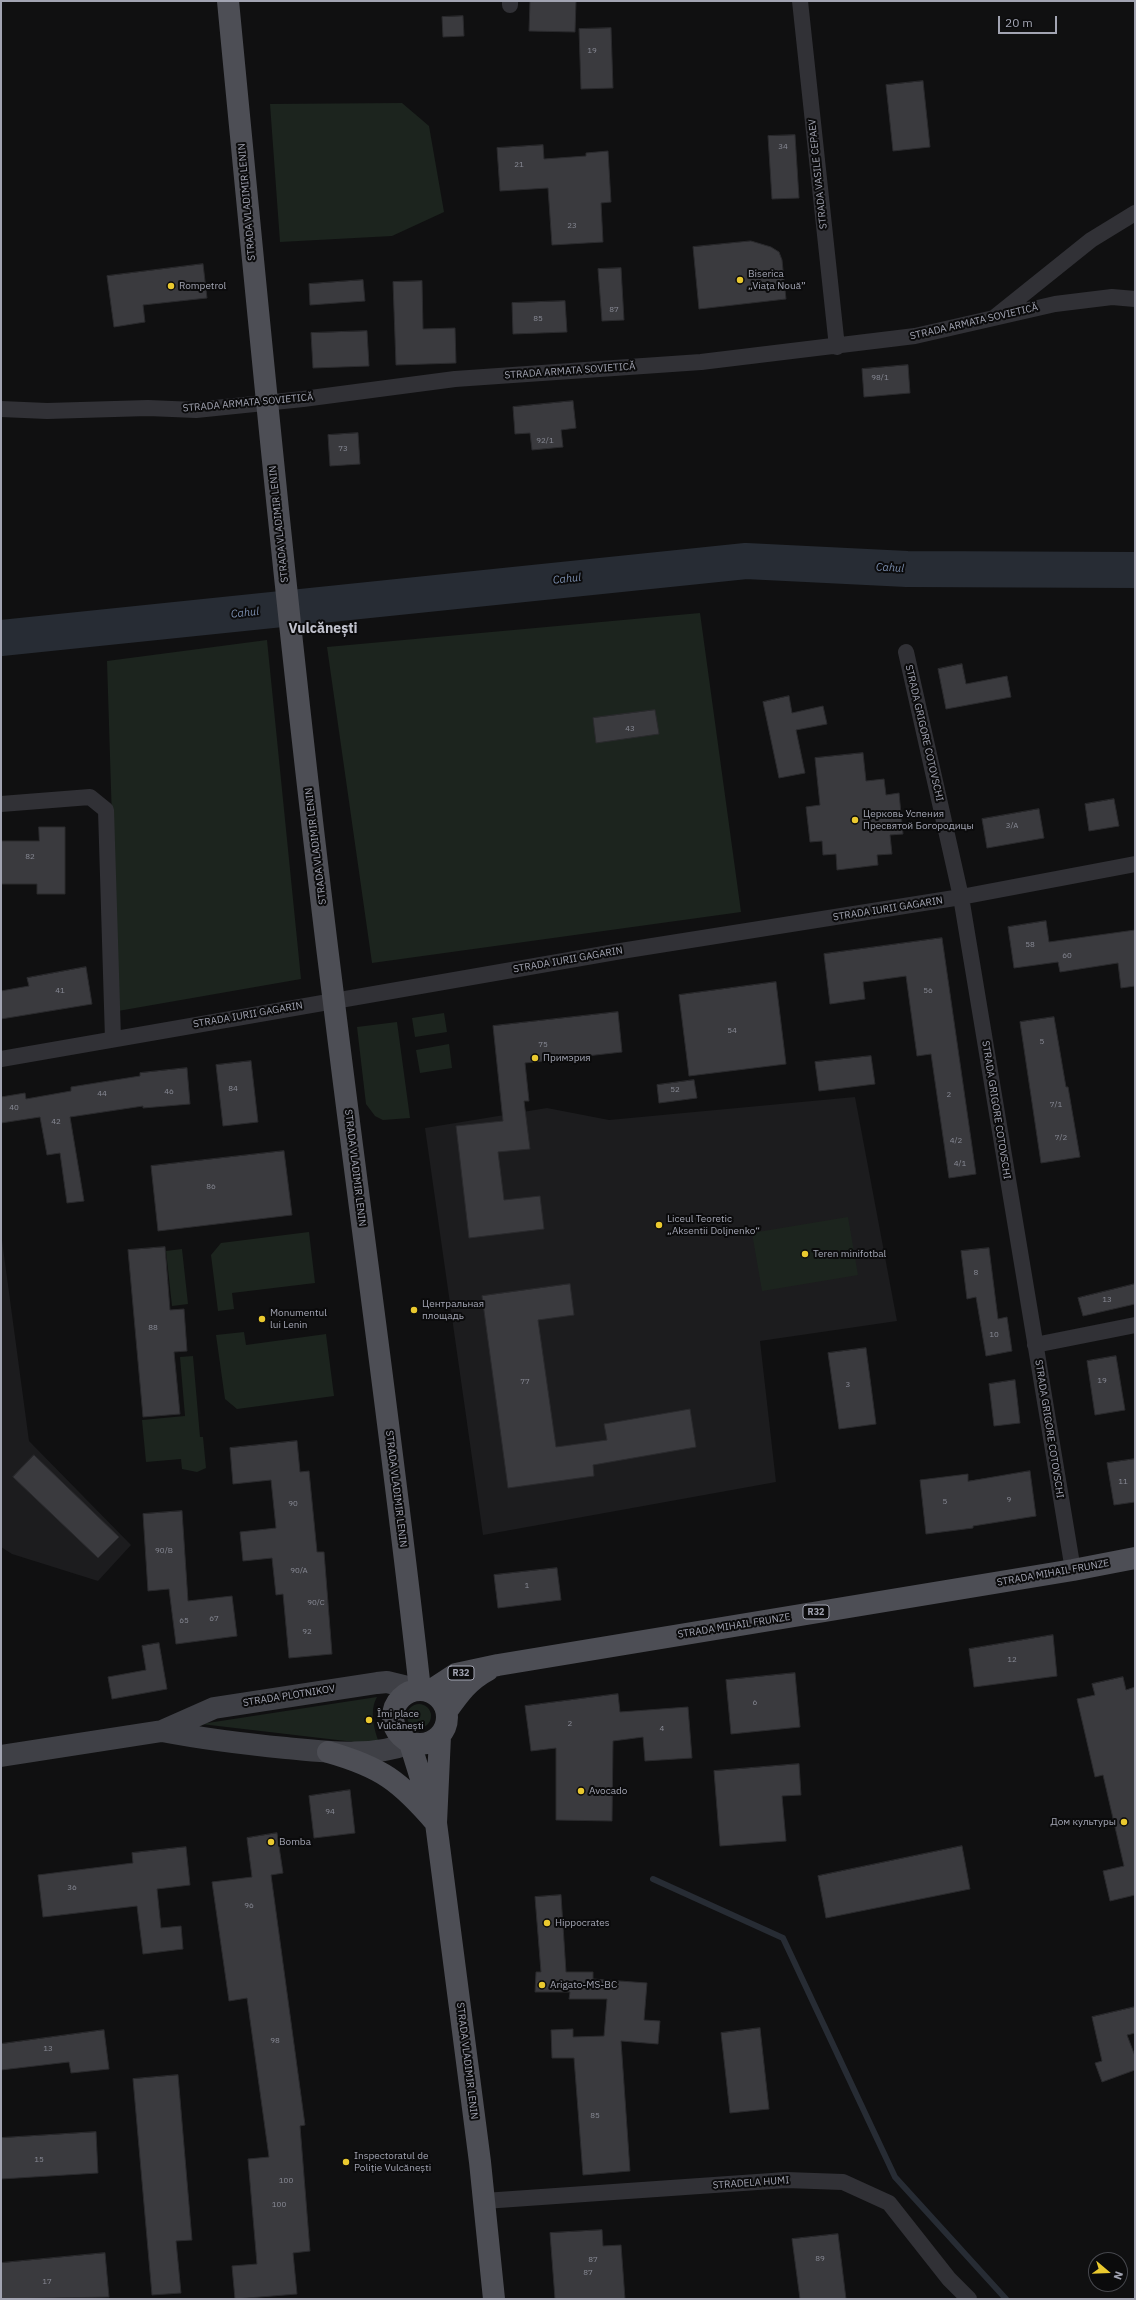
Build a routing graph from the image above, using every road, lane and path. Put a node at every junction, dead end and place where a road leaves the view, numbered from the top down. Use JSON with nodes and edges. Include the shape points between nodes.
{"nodes":[{"id":1,"x":228,"y":1,"type":"edge"},
{"id":2,"x":800,"y":1,"type":"edge"},
{"id":3,"x":1135,"y":213,"type":"edge"},
{"id":4,"x":1135,"y":299,"type":"edge"},
{"id":5,"x":991,"y":320,"type":"junction"},
{"id":6,"x":837,"y":346,"type":"junction"},
{"id":7,"x":266,"y":403,"type":"junction"},
{"id":8,"x":1,"y":409,"type":"edge"},
{"id":9,"x":906,"y":652,"type":"dead end"},
{"id":10,"x":1,"y":804,"type":"edge"},
{"id":11,"x":1135,"y":864,"type":"edge"},
{"id":12,"x":961,"y":897,"type":"junction"},
{"id":13,"x":333,"y":1000,"type":"junction"},
{"id":14,"x":113,"y":1039,"type":"junction"},
{"id":15,"x":1,"y":1058,"type":"edge"},
{"id":16,"x":1135,"y":1325,"type":"edge"},
{"id":17,"x":1035,"y":1346,"type":"junction"},
{"id":18,"x":1135,"y":1558,"type":"edge"},
{"id":19,"x":1072,"y":1570,"type":"junction"},
{"id":20,"x":498,"y":1665,"type":"junction"},
{"id":21,"x":425,"y":1690,"type":"junction"},
{"id":22,"x":447,"y":1711,"type":"junction"},
{"id":23,"x":162,"y":1731,"type":"junction"},
{"id":24,"x":440,"y":1736,"type":"junction"},
{"id":25,"x":410,"y":1743,"type":"junction"},
{"id":26,"x":328,"y":1752,"type":"junction"},
{"id":27,"x":1,"y":1756,"type":"edge"},
{"id":28,"x":436,"y":1822,"type":"junction"},
{"id":29,"x":484,"y":2201,"type":"junction"},
{"id":30,"x":494,"y":2299,"type":"edge"},
{"id":31,"x":969,"y":2299,"type":"edge"}],
"edges":[{"from":1,"to":7,"type":"main road","name":"STRADA VLADIMIR LENIN"},
{"from":2,"to":6,"type":"street","name":"STRADA VASILE CEPAEV"},
{"from":3,"to":5,"type":"street","via":[[1091,240]]},
{"from":4,"to":5,"type":"street","name":"STRADA ARMATA SOVIETICĂ","via":[[1112,297],[1055,304]]},
{"from":5,"to":6,"type":"street","name":"STRADA ARMATA SOVIETICĂ","via":[[915,336]]},
{"from":6,"to":7,"type":"street","name":"STRADA ARMATA SOVIETICĂ","via":[[701,362],[455,379]]},
{"from":7,"to":8,"type":"street","name":"STRADA ARMATA SOVIETICĂ","via":[[196,410]]},
{"from":7,"to":13,"type":"main road","name":"STRADA VLADIMIR LENIN"},
{"from":9,"to":12,"type":"street","name":"STRADA GRIGORE COTOVSCHI"},
{"from":10,"to":14,"type":"street","via":[[90,797],[106,810]]},
{"from":11,"to":12,"type":"street","name":"STRADA IURII GAGARIN"},
{"from":12,"to":13,"type":"street","name":"STRADA IURII GAGARIN"},
{"from":12,"to":17,"type":"street","name":"STRADA GRIGORE COTOVSCHI"},
{"from":13,"to":14,"type":"street","name":"STRADA IURII GAGARIN"},
{"from":13,"to":21,"type":"main road","name":"STRADA VLADIMIR LENIN"},
{"from":14,"to":15,"type":"street","name":"STRADA IURII GAGARIN"},
{"from":16,"to":17,"type":"street"},
{"from":17,"to":19,"type":"street","name":"STRADA GRIGORE COTOVSCHI"},
{"from":18,"to":19,"type":"main road","name":"STRADA MIHAIL FRUNZE","number":"R32"},
{"from":19,"to":20,"type":"main road","name":"STRADA MIHAIL FRUNZE","number":"R32"},
{"from":20,"to":21,"type":"main road","name":"STRADA MIHAIL FRUNZE","number":"R32","via":[[456,1674]]},
{"from":20,"to":22,"type":"main road","name":"STRADA MIHAIL FRUNZE","number":"R32","via":[[476,1676]]},
{"from":21,"to":22,"type":"main road","via":[[444,1702]]},
{"from":21,"to":23,"type":"main road","name":"STRADA PLOTNIKOV","via":[[387,1682],[214,1708]]},
{"from":21,"to":25,"type":"main road","name":"STRADA VLADIMIR LENIN","via":[[404,1696],[394,1710],[395,1727]]},
{"from":22,"to":24,"type":"main road","name":"STRADA VLADIMIR LENIN","via":[[447,1720]]},
{"from":23,"to":26,"type":"main road","name":"STRADA PLOTNIKOV","via":[[216,1741]]},
{"from":23,"to":27,"type":"main road","name":"STRADA PLOTNIKOV"},
{"from":24,"to":25,"type":"main road","via":[[424,1744]]},
{"from":24,"to":28,"type":"main road","name":"STRADA VLADIMIR LENIN"},
{"from":25,"to":26,"type":"main road","name":"STRADA PLOTNIKOV","via":[[384,1751]]},
{"from":25,"to":28,"type":"main road","name":"STRADA VLADIMIR LENIN","via":[[425,1796]]},
{"from":26,"to":28,"type":"main road","via":[[357,1761],[391,1778],[414,1797]]},
{"from":28,"to":29,"type":"main road","name":"STRADA VLADIMIR LENIN"},
{"from":29,"to":30,"type":"main road","name":"STRADA VLADIMIR LENIN"},
{"from":29,"to":31,"type":"street","name":"STRADELA HUMI","via":[[786,2180],[843,2182],[889,2203],[948,2279]]}]}
